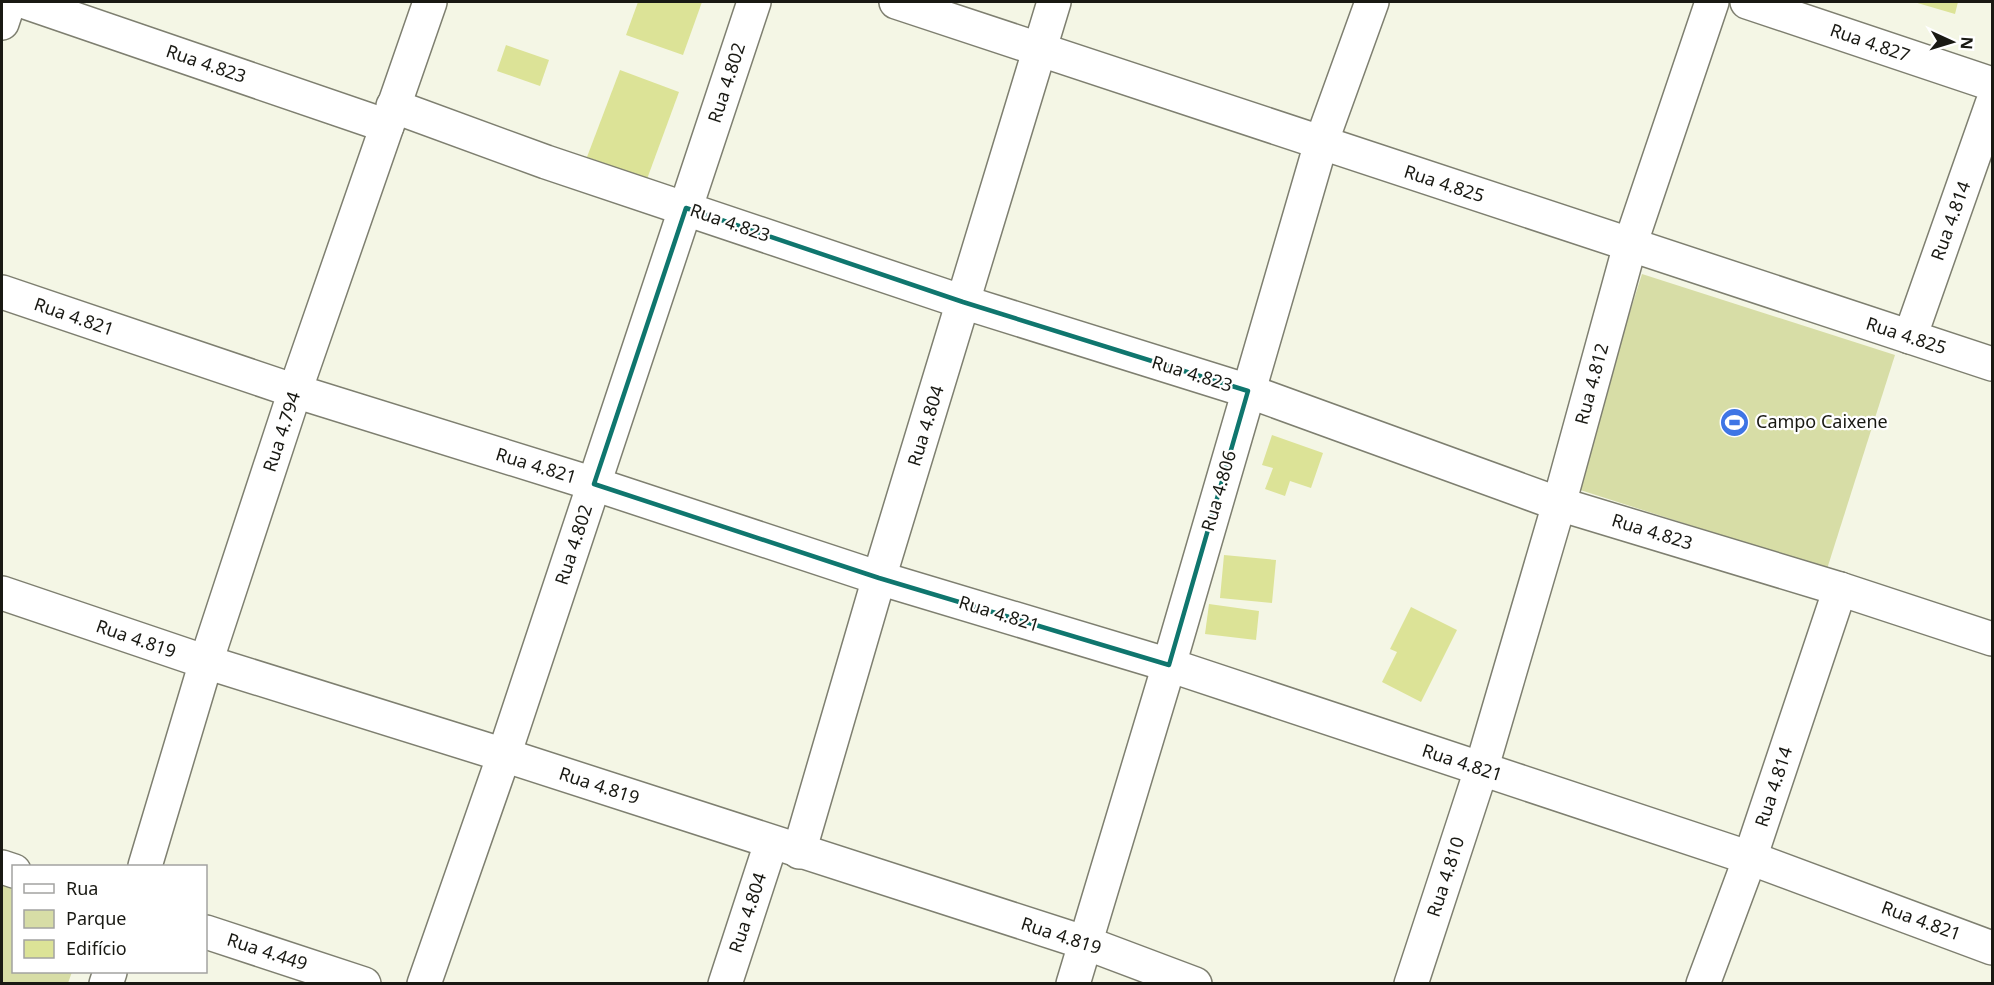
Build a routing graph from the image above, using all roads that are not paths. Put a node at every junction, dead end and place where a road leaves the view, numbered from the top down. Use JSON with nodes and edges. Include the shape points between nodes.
{"nodes":[{"id":1,"x":9,"y":2,"type":"edge"},
{"id":2,"x":25,"y":2,"type":"edge"},
{"id":3,"x":430,"y":2,"type":"edge"},
{"id":4,"x":754,"y":2,"type":"edge"},
{"id":5,"x":896,"y":2,"type":"edge"},
{"id":6,"x":1054,"y":2,"type":"edge"},
{"id":7,"x":1372,"y":2,"type":"edge"},
{"id":8,"x":1712,"y":2,"type":"edge"},
{"id":9,"x":1747,"y":2,"type":"edge"},
{"id":10,"x":2,"y":23,"type":"edge"},
{"id":11,"x":1039,"y":50,"type":"junction"},
{"id":12,"x":1992,"y":84,"type":"edge"},
{"id":13,"x":1992,"y":104,"type":"edge"},
{"id":14,"x":390,"y":116,"type":"junction"},
{"id":15,"x":1321,"y":143,"type":"junction"},
{"id":16,"x":686,"y":208,"type":"junction"},
{"id":17,"x":1630,"y":245,"type":"junction"},
{"id":18,"x":2,"y":292,"type":"edge"},
{"id":19,"x":963,"y":302,"type":"junction"},
{"id":20,"x":1910,"y":337,"type":"junction"},
{"id":21,"x":1992,"y":364,"type":"edge"},
{"id":22,"x":295,"y":391,"type":"junction"},
{"id":23,"x":1248,"y":391,"type":"junction"},
{"id":24,"x":594,"y":484,"type":"junction"},
{"id":25,"x":1559,"y":504,"type":"junction"},
{"id":26,"x":879,"y":578,"type":"junction"},
{"id":27,"x":1840,"y":589,"type":"junction"},
{"id":28,"x":2,"y":593,"type":"edge"},
{"id":29,"x":1992,"y":639,"type":"edge"},
{"id":30,"x":206,"y":662,"type":"junction"},
{"id":31,"x":1169,"y":665,"type":"junction"},
{"id":32,"x":504,"y":755,"type":"junction"},
{"id":33,"x":1481,"y":770,"type":"junction"},
{"id":34,"x":785,"y":847,"type":"junction"},
{"id":35,"x":1750,"y":858,"type":"junction"},
{"id":36,"x":146,"y":865,"type":"edge"},
{"id":37,"x":207,"y":932,"type":"edge"},
{"id":38,"x":1086,"y":944,"type":"junction"},
{"id":39,"x":1992,"y":948,"type":"edge"},
{"id":40,"x":364,"y":984,"type":"edge"},
{"id":41,"x":424,"y":984,"type":"edge"},
{"id":42,"x":725,"y":984,"type":"edge"},
{"id":43,"x":1073,"y":984,"type":"edge"},
{"id":44,"x":1195,"y":984,"type":"edge"},
{"id":45,"x":1411,"y":984,"type":"edge"},
{"id":46,"x":1702,"y":984,"type":"edge"}],
"edges":[{"from":1,"to":10,"type":"street"},
{"from":2,"to":14,"type":"street","name":"Rua 4.823"},
{"from":3,"to":14,"type":"street","name":"Rua 4.794"},
{"from":4,"to":16,"type":"street","name":"Rua 4.802"},
{"from":5,"to":11,"type":"street","name":"Rua 4.825"},
{"from":6,"to":11,"type":"street","name":"Rua 4.804"},
{"from":7,"to":15,"type":"street","name":"Rua 4.806"},
{"from":8,"to":17,"type":"street","name":"Rua 4.812"},
{"from":9,"to":12,"type":"street","name":"Rua 4.827"},
{"from":11,"to":15,"type":"street","name":"Rua 4.825"},
{"from":11,"to":19,"type":"street","name":"Rua 4.804"},
{"from":13,"to":20,"type":"street","name":"Rua 4.814"},
{"from":14,"to":16,"type":"street","name":"Rua 4.823"},
{"from":14,"to":22,"type":"street","name":"Rua 4.794"},
{"from":15,"to":17,"type":"street","name":"Rua 4.825"},
{"from":15,"to":23,"type":"street","name":"Rua 4.806"},
{"from":16,"to":19,"type":"street","name":"Rua 4.823"},
{"from":16,"to":24,"type":"street","name":"Rua 4.802"},
{"from":17,"to":20,"type":"street","name":"Rua 4.825"},
{"from":17,"to":25,"type":"street","name":"Rua 4.812"},
{"from":18,"to":22,"type":"street","name":"Rua 4.821"},
{"from":19,"to":23,"type":"street","name":"Rua 4.823"},
{"from":19,"to":26,"type":"street","name":"Rua 4.804"},
{"from":20,"to":21,"type":"street","name":"Rua 4.825"},
{"from":22,"to":24,"type":"street","name":"Rua 4.821"},
{"from":22,"to":30,"type":"street","name":"Rua 4.794"},
{"from":23,"to":25,"type":"street","name":"Rua 4.823"},
{"from":23,"to":31,"type":"street","name":"Rua 4.806"},
{"from":24,"to":26,"type":"street","name":"Rua 4.821"},
{"from":24,"to":32,"type":"street","name":"Rua 4.802"},
{"from":25,"to":27,"type":"street","name":"Rua 4.823"},
{"from":25,"to":33,"type":"street","name":"Rua 4.812"},
{"from":26,"to":31,"type":"street","name":"Rua 4.821"},
{"from":26,"to":34,"type":"street","name":"Rua 4.804"},
{"from":27,"to":29,"type":"street","name":"Rua 4.823"},
{"from":27,"to":35,"type":"street","name":"Rua 4.814"},
{"from":28,"to":30,"type":"street","name":"Rua 4.819"},
{"from":30,"to":32,"type":"street","name":"Rua 4.819"},
{"from":30,"to":36,"type":"street","name":"Rua 4.794"},
{"from":31,"to":33,"type":"street","name":"Rua 4.821"},
{"from":31,"to":38,"type":"street","name":"Rua 4.806"},
{"from":32,"to":34,"type":"street","name":"Rua 4.819"},
{"from":32,"to":41,"type":"street","name":"Rua 4.802"},
{"from":33,"to":35,"type":"street","name":"Rua 4.821"},
{"from":33,"to":45,"type":"street","name":"Rua 4.810"},
{"from":34,"to":38,"type":"street","name":"Rua 4.819"},
{"from":34,"to":42,"type":"street","name":"Rua 4.804"},
{"from":35,"to":39,"type":"street","name":"Rua 4.821"},
{"from":35,"to":46,"type":"street","name":"Rua 4.814"},
{"from":37,"to":40,"type":"street","name":"Rua 4.449"},
{"from":38,"to":43,"type":"street","name":"Rua 4.806"},
{"from":38,"to":44,"type":"street","name":"Rua 4.819"}]}
